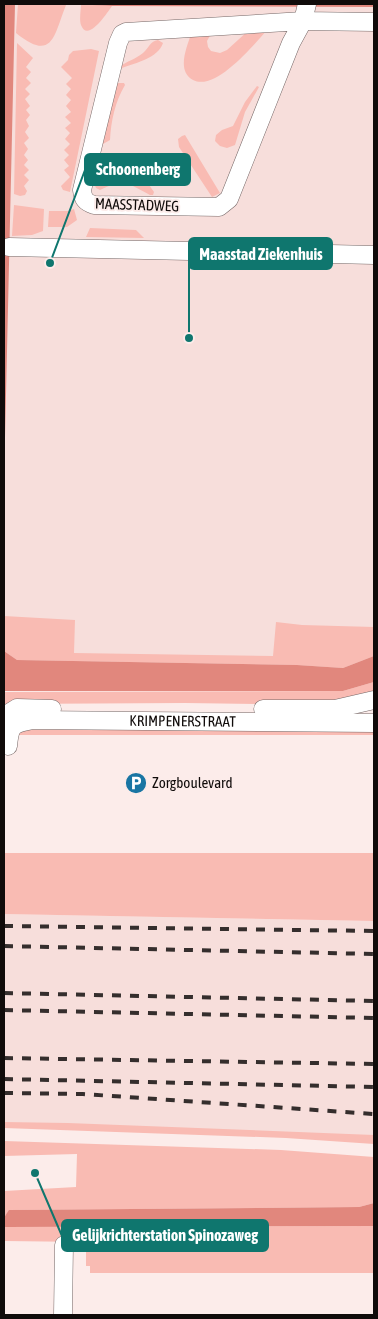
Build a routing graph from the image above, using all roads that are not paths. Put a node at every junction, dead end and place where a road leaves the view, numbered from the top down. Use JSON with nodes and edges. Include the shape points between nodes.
{"nodes":[{"id":1,"x":306,"y":11,"type":"edge"},
{"id":2,"x":374,"y":22,"type":"edge"},
{"id":3,"x":9,"y":247,"type":"dead end"},
{"id":4,"x":374,"y":255,"type":"edge"},
{"id":5,"x":374,"y":700,"type":"edge"},
{"id":6,"x":4,"y":716,"type":"edge"},
{"id":7,"x":374,"y":723,"type":"edge"},
{"id":8,"x":8,"y":746,"type":"dead end"},
{"id":9,"x":64,"y":1245,"type":"dead end"},
{"id":10,"x":63,"y":1315,"type":"edge"}],
"edges":[{"from":1,"to":1,"type":"street","name":"MAASSTADWEG","via":[[122,34],[82,190],[82,197],[87,203],[219,207],[225,203]]},
{"from":1,"to":2,"type":"street"},
{"from":3,"to":4,"type":"street"},
{"from":5,"to":6,"type":"street","name":"KRIMPENERSTRAAT","via":[[335,710],[17,708]]},
{"from":7,"to":8,"type":"street","name":"KRIMPENERSTRAAT","via":[[33,720],[12,728]]},
{"from":9,"to":10,"type":"street"}]}
